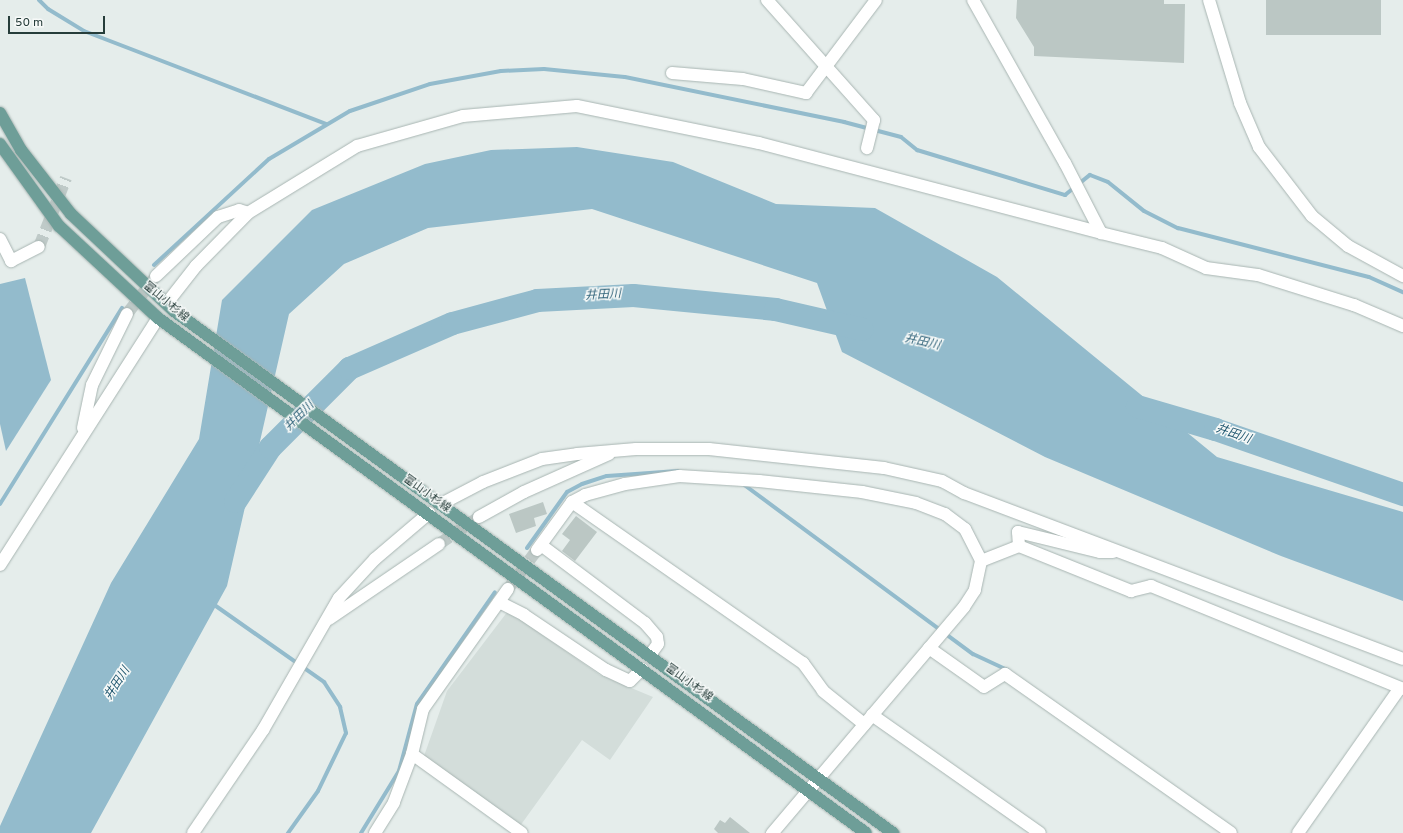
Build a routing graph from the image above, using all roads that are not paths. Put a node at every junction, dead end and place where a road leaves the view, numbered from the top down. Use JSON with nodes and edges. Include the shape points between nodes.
{"nodes":[{"id":1,"x":767,"y":0,"type":"edge"},
{"id":2,"x":876,"y":0,"type":"edge"},
{"id":3,"x":973,"y":0,"type":"edge"},
{"id":4,"x":1209,"y":0,"type":"edge"},
{"id":5,"x":825,"y":68,"type":"junction"},
{"id":6,"x":672,"y":73,"type":"dead end"},
{"id":7,"x":0,"y":113,"type":"edge"},
{"id":8,"x":0,"y":144,"type":"edge"},
{"id":9,"x":867,"y":148,"type":"dead end"},
{"id":10,"x":248,"y":213,"type":"junction"},
{"id":11,"x":1101,"y":233,"type":"junction"},
{"id":12,"x":0,"y":239,"type":"edge"},
{"id":13,"x":39,"y":247,"type":"tunnel mouth"},
{"id":14,"x":156,"y":276,"type":"tunnel mouth"},
{"id":15,"x":1403,"y":276,"type":"edge"},
{"id":16,"x":171,"y":307,"type":"junction"},
{"id":17,"x":127,"y":314,"type":"tunnel mouth"},
{"id":18,"x":162,"y":321,"type":"junction"},
{"id":19,"x":1403,"y":326,"type":"edge"},
{"id":20,"x":81,"y":436,"type":"junction"},
{"id":21,"x":617,"y":451,"type":"junction"},
{"id":22,"x":437,"y":502,"type":"junction"},
{"id":23,"x":572,"y":502,"type":"junction"},
{"id":24,"x":426,"y":511,"type":"junction"},
{"id":25,"x":479,"y":517,"type":"tunnel mouth"},
{"id":26,"x":439,"y":544,"type":"tunnel mouth"},
{"id":27,"x":1019,"y":546,"type":"junction"},
{"id":28,"x":1122,"y":551,"type":"junction"},
{"id":29,"x":981,"y":561,"type":"junction"},
{"id":30,"x":0,"y":565,"type":"edge"},
{"id":31,"x":508,"y":590,"type":"tunnel mouth"},
{"id":32,"x":499,"y":602,"type":"junction"},
{"id":33,"x":326,"y":620,"type":"junction"},
{"id":34,"x":929,"y":648,"type":"junction"},
{"id":35,"x":650,"y":655,"type":"junction"},
{"id":36,"x":1403,"y":659,"type":"edge"},
{"id":37,"x":642,"y":669,"type":"junction"},
{"id":38,"x":1402,"y":689,"type":"edge"},
{"id":39,"x":872,"y":715,"type":"junction"},
{"id":40,"x":864,"y":724,"type":"junction"},
{"id":41,"x":412,"y":754,"type":"junction"},
{"id":42,"x":818,"y":778,"type":"junction"},
{"id":43,"x":807,"y":790,"type":"junction"},
{"id":44,"x":193,"y":833,"type":"edge"},
{"id":45,"x":375,"y":833,"type":"edge"},
{"id":46,"x":522,"y":833,"type":"edge"},
{"id":47,"x":772,"y":833,"type":"edge"},
{"id":48,"x":866,"y":833,"type":"edge"},
{"id":49,"x":893,"y":833,"type":"edge"},
{"id":50,"x":1040,"y":833,"type":"edge"},
{"id":51,"x":1231,"y":833,"type":"edge"},
{"id":52,"x":1298,"y":833,"type":"edge"}],
"edges":[{"from":1,"to":5,"type":"street"},
{"from":2,"to":5,"type":"street"},
{"from":3,"to":11,"type":"street","via":[[1066,163]]},
{"from":4,"to":15,"type":"street","via":[[1240,104],[1259,147],[1312,216],[1348,246]]},
{"from":5,"to":6,"type":"street","via":[[806,93],[742,79]]},
{"from":5,"to":9,"type":"street","via":[[874,120]]},
{"from":7,"to":16,"type":"main road","name":"富山小杉線","via":[[21,150],[71,214]]},
{"from":8,"to":18,"type":"main road","name":"富山小杉線","via":[[59,226]]},
{"from":10,"to":11,"type":"street","via":[[357,146],[463,116],[577,106],[759,143]]},
{"from":10,"to":14,"type":"street","via":[[239,210],[218,217]]},
{"from":10,"to":16,"type":"street","via":[[196,266]]},
{"from":11,"to":19,"type":"street","via":[[1162,248],[1206,268],[1258,275],[1354,305]]},
{"from":12,"to":13,"type":"street","via":[[11,261]]},
{"from":16,"to":22,"type":"main road","name":"富山小杉線"},
{"from":17,"to":20,"type":"street","via":[[92,385]]},
{"from":18,"to":20,"type":"street"},
{"from":18,"to":24,"type":"main road","name":"富山小杉線"},
{"from":20,"to":30,"type":"street"},
{"from":21,"to":22,"type":"street","via":[[542,459]]},
{"from":21,"to":25,"type":"street","via":[[524,492]]},
{"from":21,"to":28,"type":"street","via":[[709,449],[884,468],[942,481],[964,493]]},
{"from":22,"to":35,"type":"main road","name":"富山小杉線"},
{"from":23,"to":29,"type":"street","via":[[585,495],[625,484],[679,476],[862,492],[916,503],[945,514],[964,529]]},
{"from":23,"to":35,"type":"street","via":[[539,547],[645,623],[657,637],[658,644]]},
{"from":23,"to":40,"type":"street","via":[[803,663],[823,691]]},
{"from":24,"to":33,"type":"street","via":[[375,559],[339,598]]},
{"from":24,"to":37,"type":"main road","name":"富山小杉線"},
{"from":26,"to":33,"type":"street"},
{"from":27,"to":28,"type":"street","via":[[1018,532],[1100,552]]},
{"from":27,"to":29,"type":"street"},
{"from":27,"to":38,"type":"street","via":[[1132,591],[1151,586]]},
{"from":28,"to":36,"type":"street"},
{"from":29,"to":34,"type":"street","via":[[975,590]]},
{"from":31,"to":32,"type":"street"},
{"from":32,"to":37,"type":"street","via":[[524,615],[606,670],[630,681]]},
{"from":32,"to":41,"type":"street","via":[[423,709]]},
{"from":33,"to":44,"type":"street","via":[[263,730]]},
{"from":34,"to":39,"type":"street"},
{"from":34,"to":51,"type":"street","via":[[984,687],[1005,674]]},
{"from":35,"to":42,"type":"main road","name":"富山小杉線"},
{"from":37,"to":43,"type":"main road","name":"富山小杉線"},
{"from":38,"to":52,"type":"street"},
{"from":39,"to":40,"type":"street"},
{"from":39,"to":50,"type":"street"},
{"from":40,"to":42,"type":"street"},
{"from":41,"to":45,"type":"street","via":[[394,802]]},
{"from":41,"to":46,"type":"street"},
{"from":42,"to":43,"type":"street"},
{"from":42,"to":49,"type":"main road","name":"富山小杉線"},
{"from":43,"to":47,"type":"street"},
{"from":43,"to":48,"type":"main road","name":"富山小杉線"}]}
